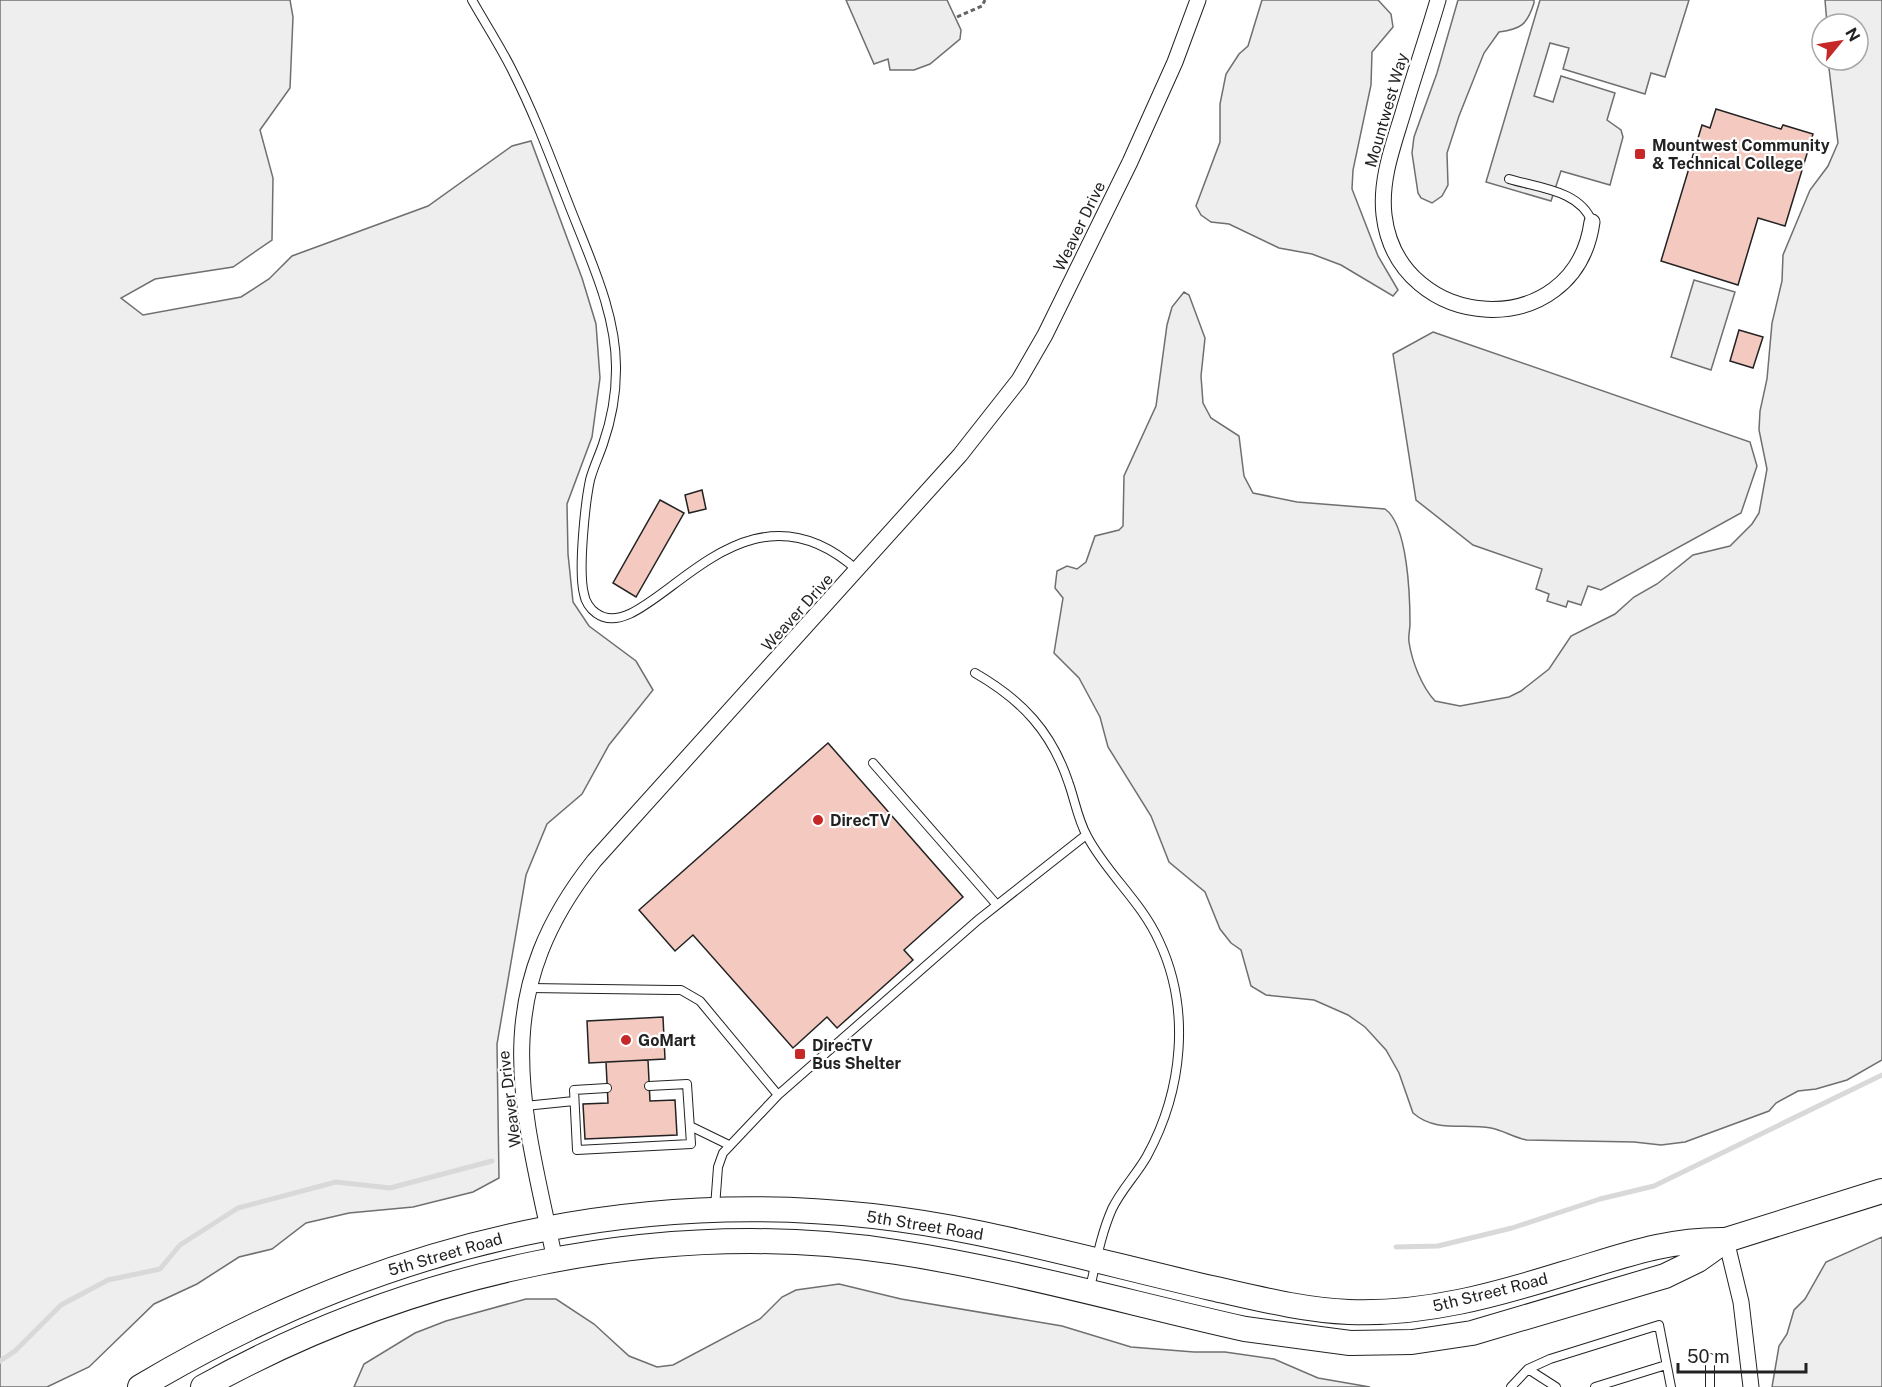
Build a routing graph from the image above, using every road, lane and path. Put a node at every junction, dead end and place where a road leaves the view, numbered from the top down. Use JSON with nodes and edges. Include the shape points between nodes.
{"nodes":[{"id":1,"x":472,"y":0,"type":"edge"},
{"id":2,"x":985,"y":0,"type":"edge"},
{"id":3,"x":1198,"y":0,"type":"edge"},
{"id":4,"x":1438,"y":0,"type":"edge"},
{"id":5,"x":957,"y":17,"type":"dead end"},
{"id":6,"x":1509,"y":179,"type":"dead end"},
{"id":7,"x":1592,"y":222,"type":"joint"},
{"id":8,"x":858,"y":571,"type":"junction"},
{"id":9,"x":975,"y":673,"type":"dead end"},
{"id":10,"x":873,"y":763,"type":"dead end"},
{"id":11,"x":1086,"y":835,"type":"junction"},
{"id":12,"x":997,"y":905,"type":"junction"},
{"id":13,"x":527,"y":988,"type":"junction"},
{"id":14,"x":649,"y":1086,"type":"dead end"},
{"id":15,"x":607,"y":1088,"type":"dead end"},
{"id":16,"x":778,"y":1095,"type":"junction"},
{"id":17,"x":574,"y":1101,"type":"junction"},
{"id":18,"x":525,"y":1106,"type":"junction"},
{"id":19,"x":690,"y":1126,"type":"junction"},
{"id":20,"x":729,"y":1145,"type":"junction"},
{"id":21,"x":1882,"y":1191,"type":"edge"},
{"id":22,"x":715,"y":1210,"type":"junction"},
{"id":23,"x":548,"y":1227,"type":"junction"},
{"id":24,"x":1726,"y":1240,"type":"junction"},
{"id":25,"x":555,"y":1260,"type":"junction"},
{"id":26,"x":1097,"y":1260,"type":"junction"},
{"id":27,"x":1089,"y":1292,"type":"junction"},
{"id":28,"x":1710,"y":1358,"type":"dead end"},
{"id":29,"x":1666,"y":1365,"type":"junction"},
{"id":30,"x":1528,"y":1369,"type":"junction"},
{"id":31,"x":140,"y":1387,"type":"edge"},
{"id":32,"x":203,"y":1387,"type":"edge"},
{"id":33,"x":1511,"y":1387,"type":"edge"},
{"id":34,"x":1556,"y":1387,"type":"edge"},
{"id":35,"x":1595,"y":1387,"type":"edge"},
{"id":36,"x":1671,"y":1387,"type":"edge"},
{"id":37,"x":1710,"y":1387,"type":"edge"},
{"id":38,"x":1751,"y":1387,"type":"edge"}],
"edges":[{"from":1,"to":8,"type":"lane","via":[[512,70],[557,175],[585,244],[614,340],[614,396],[587,502],[582,578],[588,604],[601,617],[624,618],[720,551],[758,538],[804,540],[836,553]]},
{"from":2,"to":5,"type":"path","via":[[982,6]]},
{"from":3,"to":8,"type":"street","name":"Weaver Drive","via":[[1130,162],[1019,380],[960,455]]},
{"from":4,"to":7,"type":"street","name":"Mountwest Way","via":[[1387,166],[1384,214],[1388,236],[1400,259],[1414,277],[1447,301],[1486,311],[1505,310],[1540,298],[1568,277],[1586,251]]},
{"from":6,"to":7,"type":"lane","via":[[1573,197],[1586,208]]},
{"from":8,"to":13,"type":"street","name":"Weaver Drive","via":[[579,879],[542,942]]},
{"from":9,"to":11,"type":"lane","via":[[1015,699],[1042,726],[1061,760]]},
{"from":10,"to":12,"type":"lane"},
{"from":11,"to":12,"type":"lane"},
{"from":11,"to":26,"type":"lane","via":[[1133,896],[1159,940],[1175,988],[1180,1038],[1166,1111],[1148,1154],[1112,1208]]},
{"from":12,"to":16,"type":"lane"},
{"from":13,"to":16,"type":"lane","via":[[671,990],[691,994]]},
{"from":13,"to":18,"type":"street","name":"Weaver Drive","via":[[520,1045]]},
{"from":14,"to":19,"type":"lane","via":[[687,1084]]},
{"from":15,"to":17,"type":"lane","via":[[574,1090]]},
{"from":16,"to":20,"type":"lane"},
{"from":17,"to":18,"type":"lane"},
{"from":17,"to":19,"type":"lane","via":[[577,1150],[691,1144]]},
{"from":18,"to":23,"type":"street","name":"Weaver Drive"},
{"from":19,"to":20,"type":"lane"},
{"from":20,"to":22,"type":"lane","via":[[718,1167]]},
{"from":21,"to":24,"type":"main road","name":"5th Street Road"},
{"from":22,"to":23,"type":"main road","name":"5th Street Road"},
{"from":22,"to":26,"type":"main road","name":"5th Street Road","via":[[787,1210],[911,1221]]},
{"from":23,"to":25,"type":"street","name":"Weaver Drive"},
{"from":23,"to":31,"type":"main road","name":"5th Street Road","via":[[437,1254],[321,1294],[224,1340]]},
{"from":24,"to":26,"type":"main road","name":"5th Street Road","via":[[1690,1239],[1655,1245],[1484,1297],[1380,1312],[1280,1304]]},
{"from":24,"to":27,"type":"main road","name":"5th Street Road","via":[[1665,1276],[1501,1326],[1412,1342],[1350,1343],[1274,1334]]},
{"from":24,"to":38,"type":"street","via":[[1741,1302]]},
{"from":25,"to":27,"type":"main road","name":"5th Street Road","via":[[681,1244],[790,1243],[894,1252]]},
{"from":25,"to":32,"type":"main road","name":"5th Street Road","via":[[447,1285],[373,1308],[285,1345]]},
{"from":26,"to":27,"type":"lane"},
{"from":28,"to":37,"type":"lane"},
{"from":29,"to":30,"type":"lane","via":[[1659,1325]]},
{"from":29,"to":35,"type":"lane"},
{"from":29,"to":36,"type":"lane"},
{"from":30,"to":33,"type":"lane"},
{"from":30,"to":34,"type":"lane"}]}
